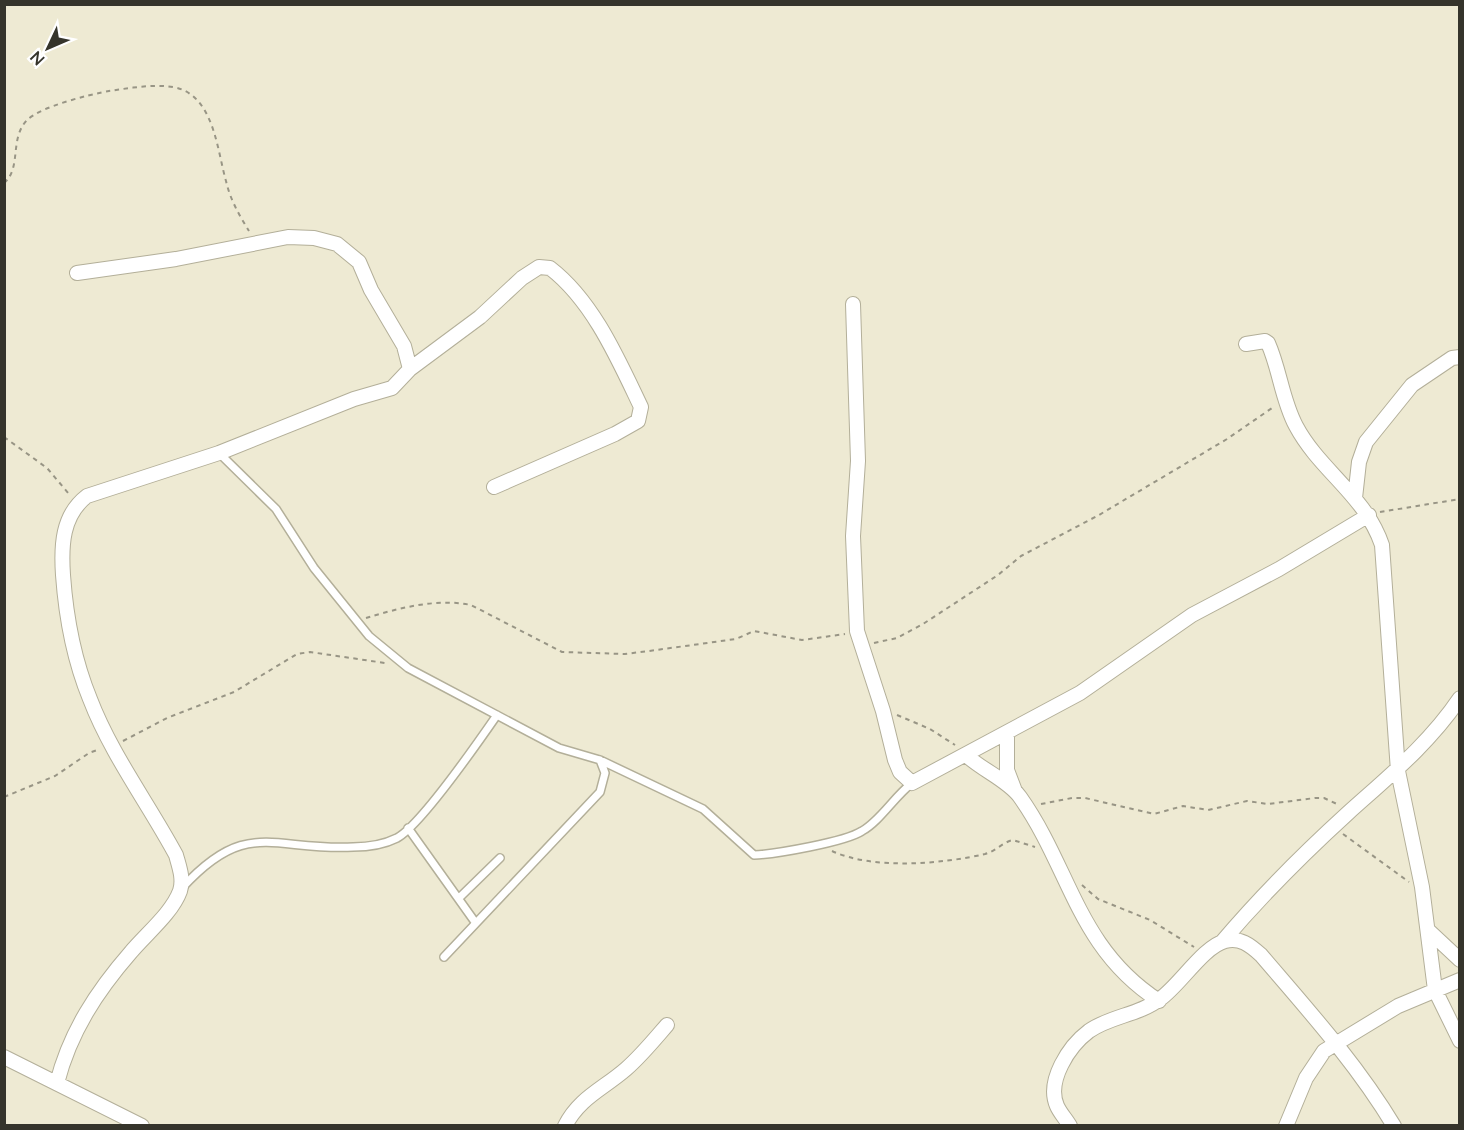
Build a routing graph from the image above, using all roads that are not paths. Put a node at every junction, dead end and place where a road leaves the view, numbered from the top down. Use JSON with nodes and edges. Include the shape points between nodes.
{"nodes":[{"id":1,"x":77,"y":273,"type":"dead end"},
{"id":2,"x":853,"y":304,"type":"dead end"},
{"id":3,"x":1246,"y":344,"type":"dead end"},
{"id":4,"x":1460,"y":357,"type":"edge"},
{"id":5,"x":410,"y":369,"type":"junction"},
{"id":6,"x":219,"y":453,"type":"junction"},
{"id":7,"x":494,"y":487,"type":"dead end"},
{"id":8,"x":1355,"y":498,"type":"junction"},
{"id":9,"x":1369,"y":515,"type":"junction"},
{"id":10,"x":1460,"y":698,"type":"edge"},
{"id":11,"x":497,"y":715,"type":"junction"},
{"id":12,"x":1007,"y":733,"type":"junction"},
{"id":13,"x":966,"y":755,"type":"junction"},
{"id":14,"x":600,"y":760,"type":"junction"},
{"id":15,"x":1398,"y":771,"type":"junction"},
{"id":16,"x":912,"y":783,"type":"junction"},
{"id":17,"x":1018,"y":794,"type":"junction"},
{"id":18,"x":408,"y":828,"type":"junction"},
{"id":19,"x":500,"y":858,"type":"dead end"},
{"id":20,"x":180,"y":890,"type":"junction"},
{"id":21,"x":459,"y":898,"type":"junction"},
{"id":22,"x":475,"y":922,"type":"junction"},
{"id":23,"x":1428,"y":931,"type":"junction"},
{"id":24,"x":1222,"y":942,"type":"junction"},
{"id":25,"x":444,"y":957,"type":"dead end"},
{"id":26,"x":1460,"y":960,"type":"edge"},
{"id":27,"x":1460,"y":980,"type":"edge"},
{"id":28,"x":1435,"y":990,"type":"junction"},
{"id":29,"x":1158,"y":1001,"type":"junction"},
{"id":30,"x":667,"y":1025,"type":"dead end"},
{"id":31,"x":1460,"y":1041,"type":"edge"},
{"id":32,"x":1337,"y":1042,"type":"junction"},
{"id":33,"x":4,"y":1057,"type":"edge"},
{"id":34,"x":57,"y":1083,"type":"junction"},
{"id":35,"x":136,"y":1124,"type":"edge"},
{"id":36,"x":565,"y":1125,"type":"edge"},
{"id":37,"x":1070,"y":1125,"type":"edge"},
{"id":38,"x":1286,"y":1125,"type":"edge"},
{"id":39,"x":1394,"y":1125,"type":"edge"}],
"edges":[{"from":1,"to":5,"type":"street","via":[[288,237],[337,244],[359,262],[404,346]]},
{"from":2,"to":16,"type":"street","via":[[858,461],[853,536],[857,631],[895,760],[900,772]]},
{"from":3,"to":8,"type":"street","via":[[1268,343],[1296,427]]},
{"from":4,"to":8,"type":"street","via":[[1452,358],[1412,385],[1366,441]]},
{"from":5,"to":6,"type":"street","via":[[392,388],[354,399]]},
{"from":5,"to":7,"type":"street","via":[[539,267],[550,268],[562,277],[579,298],[641,407],[638,421]]},
{"from":6,"to":11,"type":"lane","via":[[276,508],[314,568],[386,653]]},
{"from":6,"to":20,"type":"street","via":[[97,492],[77,504],[65,530],[61,553],[64,598],[90,700],[112,746],[176,855]]},
{"from":8,"to":9,"type":"street"},
{"from":9,"to":12,"type":"street","via":[[1192,615],[1103,680]]},
{"from":9,"to":15,"type":"street","via":[[1382,545],[1385,564]]},
{"from":10,"to":15,"type":"street"},
{"from":11,"to":14,"type":"lane","via":[[559,748]]},
{"from":11,"to":18,"type":"lane"},
{"from":12,"to":13,"type":"street"},
{"from":12,"to":17,"type":"street","via":[[1007,770]]},
{"from":13,"to":16,"type":"street"},
{"from":13,"to":17,"type":"street"},
{"from":14,"to":16,"type":"lane","via":[[703,809],[754,855],[770,855],[863,831]]},
{"from":14,"to":22,"type":"lane","via":[[605,773],[600,792]]},
{"from":15,"to":23,"type":"street"},
{"from":15,"to":24,"type":"street","via":[[1348,813],[1257,901]]},
{"from":17,"to":29,"type":"street","via":[[1073,901],[1108,956],[1139,988]]},
{"from":18,"to":20,"type":"lane","via":[[398,837],[374,846],[312,848],[270,841],[248,842],[210,860]]},
{"from":18,"to":21,"type":"lane"},
{"from":19,"to":21,"type":"lane"},
{"from":20,"to":34,"type":"street","via":[[89,1006],[66,1052]]},
{"from":21,"to":22,"type":"lane"},
{"from":22,"to":25,"type":"lane"},
{"from":23,"to":26,"type":"street"},
{"from":23,"to":28,"type":"street"},
{"from":24,"to":29,"type":"street"},
{"from":24,"to":32,"type":"street","via":[[1248,944],[1261,955]]},
{"from":27,"to":28,"type":"street"},
{"from":28,"to":31,"type":"street"},
{"from":28,"to":32,"type":"street","via":[[1398,1006]]},
{"from":29,"to":37,"type":"street","via":[[1090,1031],[1075,1045],[1059,1068],[1054,1090],[1057,1106]]},
{"from":30,"to":36,"type":"street","via":[[629,1067],[585,1098]]},
{"from":32,"to":38,"type":"street","via":[[1316,1061]]},
{"from":32,"to":39,"type":"street"},
{"from":33,"to":34,"type":"street"},
{"from":34,"to":35,"type":"street"}]}
